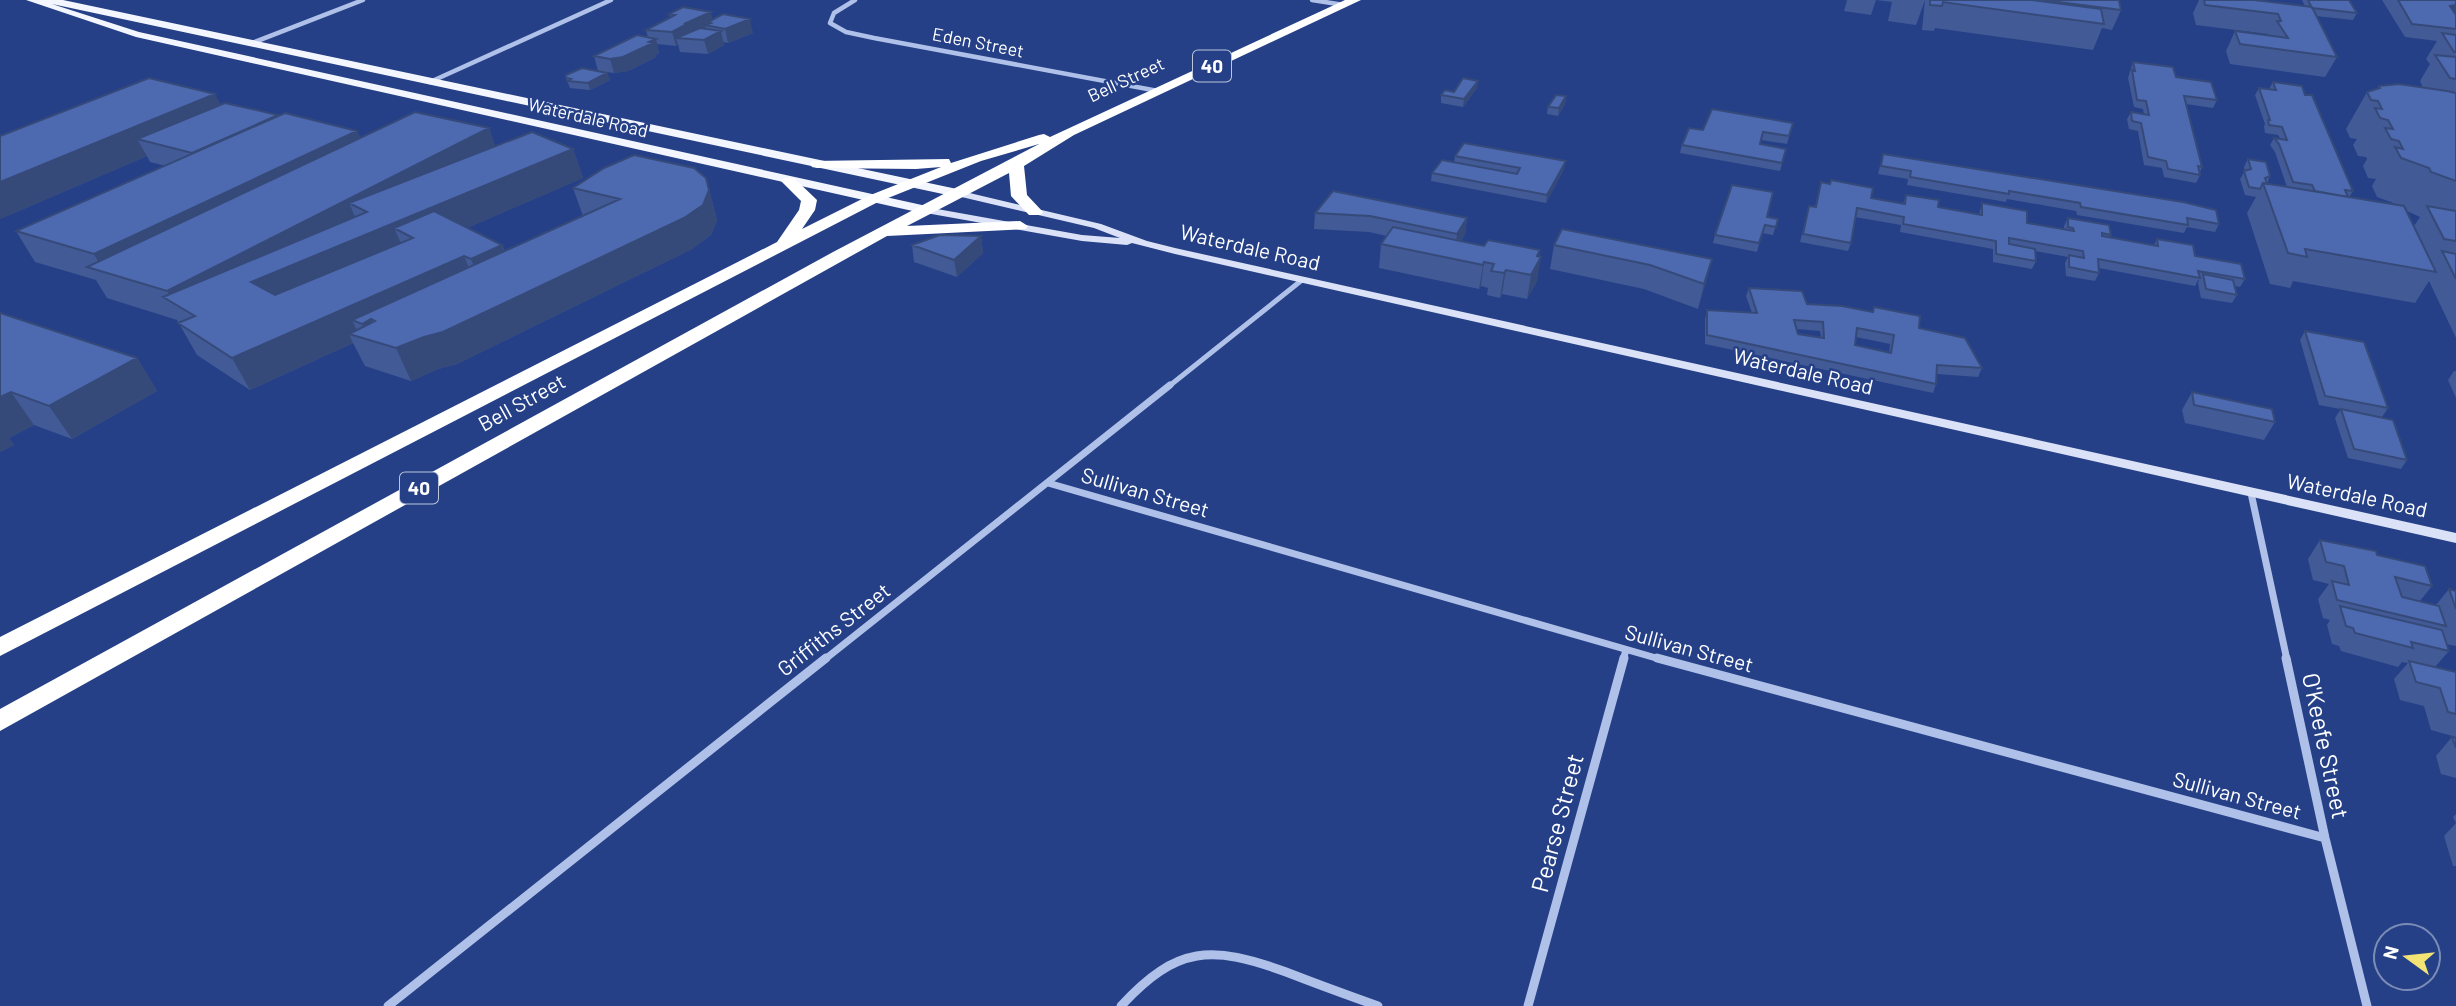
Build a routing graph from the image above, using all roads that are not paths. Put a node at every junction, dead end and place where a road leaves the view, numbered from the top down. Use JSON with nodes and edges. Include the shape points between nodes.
{"nodes":[{"id":1,"x":31,"y":0,"type":"edge"},
{"id":2,"x":49,"y":0,"type":"edge"},
{"id":3,"x":363,"y":0,"type":"edge"},
{"id":4,"x":611,"y":0,"type":"edge"},
{"id":5,"x":855,"y":0,"type":"edge"},
{"id":6,"x":1312,"y":0,"type":"edge"},
{"id":7,"x":1350,"y":2,"type":"edge"},
{"id":8,"x":253,"y":43,"type":"junction"},
{"id":9,"x":224,"y":54,"type":"junction"},
{"id":10,"x":429,"y":83,"type":"junction"},
{"id":11,"x":1158,"y":91,"type":"junction"},
{"id":12,"x":1069,"y":132,"type":"junction"},
{"id":13,"x":976,"y":158,"type":"junction"},
{"id":14,"x":817,"y":164,"type":"junction"},
{"id":15,"x":1016,"y":164,"type":"junction"},
{"id":16,"x":789,"y":181,"type":"junction"},
{"id":17,"x":909,"y":183,"type":"junction"},
{"id":18,"x":957,"y":193,"type":"junction"},
{"id":19,"x":873,"y":200,"type":"junction"},
{"id":20,"x":926,"y":210,"type":"junction"},
{"id":21,"x":1035,"y":212,"type":"junction"},
{"id":22,"x":1020,"y":226,"type":"junction"},
{"id":23,"x":883,"y":232,"type":"junction"},
{"id":24,"x":1143,"y":243,"type":"junction"},
{"id":25,"x":783,"y":245,"type":"junction"},
{"id":26,"x":1302,"y":280,"type":"junction"},
{"id":27,"x":1048,"y":483,"type":"junction"},
{"id":28,"x":2252,"y":492,"type":"junction"},
{"id":29,"x":2456,"y":538,"type":"edge"},
{"id":30,"x":0,"y":647,"type":"edge"},
{"id":31,"x":1626,"y":650,"type":"junction"},
{"id":32,"x":0,"y":721,"type":"edge"},
{"id":33,"x":2325,"y":838,"type":"junction"},
{"id":34,"x":388,"y":1006,"type":"edge"},
{"id":35,"x":1121,"y":1006,"type":"edge"},
{"id":36,"x":1378,"y":1006,"type":"edge"},
{"id":37,"x":1528,"y":1006,"type":"edge"},
{"id":38,"x":2367,"y":1006,"type":"edge"}],
"edges":[{"from":1,"to":9,"type":"main road","name":"Waterdale Road","via":[[136,34]]},
{"from":2,"to":8,"type":"main road","name":"Waterdale Road"},
{"from":3,"to":8,"type":"street"},
{"from":4,"to":10,"type":"street"},
{"from":5,"to":11,"type":"street","name":"Eden Street","via":[[834,13],[830,23],[874,38]]},
{"from":6,"to":7,"type":"street"},
{"from":7,"to":11,"type":"highway","name":"Bell Street","number":"40"},
{"from":8,"to":9,"type":"main road"},
{"from":8,"to":10,"type":"main road","name":"Waterdale Road"},
{"from":9,"to":16,"type":"main road","name":"Waterdale Road"},
{"from":10,"to":14,"type":"main road","name":"Waterdale Road"},
{"from":11,"to":12,"type":"highway","name":"Bell Street","number":"40"},
{"from":12,"to":13,"type":"highway","name":"Bell Street","number":"40"},
{"from":12,"to":15,"type":"highway","name":"Bell Street","number":"40"},
{"from":13,"to":14,"type":"highway","via":[[916,165]]},
{"from":13,"to":17,"type":"highway","name":"Bell Street","number":"40"},
{"from":14,"to":17,"type":"main road","name":"Waterdale Road"},
{"from":15,"to":18,"type":"highway","name":"Bell Street","number":"40"},
{"from":15,"to":21,"type":"highway","via":[[1019,196]]},
{"from":16,"to":19,"type":"main road","name":"Waterdale Road"},
{"from":16,"to":25,"type":"highway","via":[[809,200]]},
{"from":17,"to":18,"type":"main road","name":"Waterdale Road"},
{"from":17,"to":19,"type":"highway","name":"Bell Street","number":"40"},
{"from":18,"to":20,"type":"highway","name":"Bell Street","number":"40"},
{"from":18,"to":21,"type":"street","name":"Waterdale Road"},
{"from":19,"to":20,"type":"main road","name":"Waterdale Road"},
{"from":19,"to":25,"type":"highway","name":"Bell Street","number":"40"},
{"from":20,"to":22,"type":"street","name":"Waterdale Road"},
{"from":20,"to":23,"type":"highway","name":"Bell Street","number":"40"},
{"from":21,"to":24,"type":"street","name":"Waterdale Road","via":[[1097,226]]},
{"from":22,"to":23,"type":"highway"},
{"from":22,"to":24,"type":"street","name":"Waterdale Road"},
{"from":23,"to":32,"type":"highway","name":"Bell Street","number":"40"},
{"from":24,"to":26,"type":"street","name":"Waterdale Road"},
{"from":25,"to":30,"type":"highway","name":"Bell Street","number":"40"},
{"from":26,"to":27,"type":"street","name":"Griffiths Street"},
{"from":26,"to":28,"type":"street","name":"Waterdale Road"},
{"from":27,"to":31,"type":"street","name":"Sullivan Street"},
{"from":27,"to":34,"type":"street","name":"Griffiths Street"},
{"from":28,"to":29,"type":"street","name":"Waterdale Road"},
{"from":28,"to":33,"type":"street","name":"O'Keefe Street"},
{"from":31,"to":33,"type":"street","name":"Sullivan Street"},
{"from":31,"to":37,"type":"street","name":"Pearse Street"},
{"from":33,"to":38,"type":"street","name":"O'Keefe Street"},
{"from":35,"to":36,"type":"street","via":[[1160,970],[1185,959],[1228,954]]}]}
